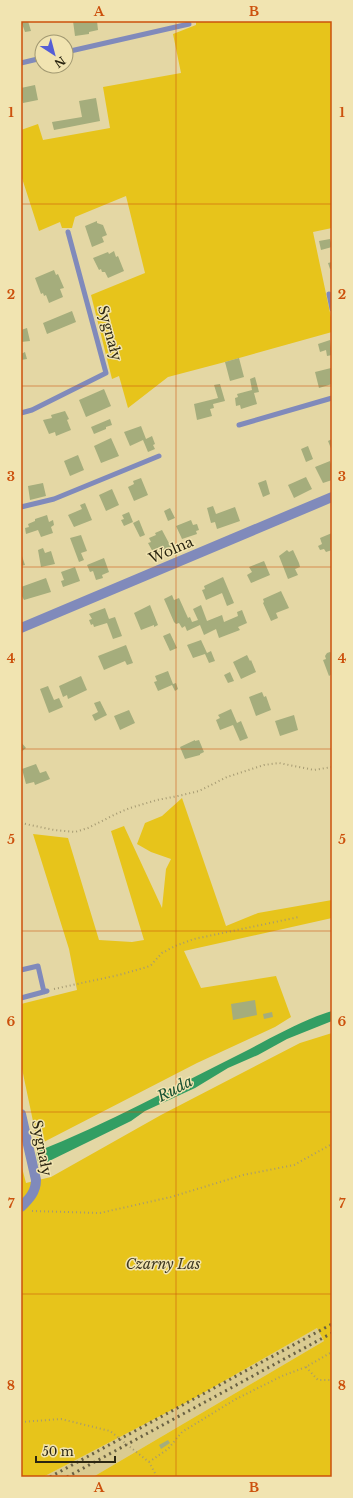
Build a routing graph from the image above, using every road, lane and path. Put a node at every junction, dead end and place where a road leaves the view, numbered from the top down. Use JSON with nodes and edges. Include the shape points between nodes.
{"nodes":[{"id":1,"x":189,"y":24,"type":"dead end"},
{"id":2,"x":74,"y":50,"type":"edge"},
{"id":3,"x":34,"y":60,"type":"edge"},
{"id":4,"x":21,"y":63,"type":"edge"},
{"id":5,"x":68,"y":232,"type":"dead end"},
{"id":6,"x":329,"y":294,"type":"dead end"},
{"id":7,"x":332,"y":309,"type":"edge"},
{"id":8,"x":332,"y":398,"type":"edge"},
{"id":9,"x":21,"y":413,"type":"edge"},
{"id":10,"x":239,"y":425,"type":"dead end"},
{"id":11,"x":158,"y":456,"type":"dead end"},
{"id":12,"x":332,"y":497,"type":"edge"},
{"id":13,"x":21,"y":507,"type":"edge"},
{"id":14,"x":21,"y":628,"type":"edge"},
{"id":15,"x":332,"y":767,"type":"edge"},
{"id":16,"x":21,"y":823,"type":"edge"},
{"id":17,"x":299,"y":917,"type":"dead end"},
{"id":18,"x":21,"y":970,"type":"edge"},
{"id":19,"x":45,"y":991,"type":"junction"},
{"id":20,"x":21,"y":998,"type":"edge"},
{"id":21,"x":21,"y":1114,"type":"edge"},
{"id":22,"x":332,"y":1144,"type":"edge"},
{"id":23,"x":25,"y":1209,"type":"edge"},
{"id":24,"x":332,"y":1352,"type":"edge"},
{"id":25,"x":306,"y":1367,"type":"junction"},
{"id":26,"x":332,"y":1380,"type":"edge"},
{"id":27,"x":21,"y":1422,"type":"edge"},
{"id":28,"x":149,"y":1462,"type":"junction"},
{"id":29,"x":158,"y":1477,"type":"edge"}],
"edges":[{"from":1,"to":2,"type":"lane"},
{"from":3,"to":4,"type":"lane"},
{"from":5,"to":9,"type":"lane","name":"Sygnały","via":[[106,373]]},
{"from":6,"to":7,"type":"lane"},
{"from":8,"to":10,"type":"lane"},
{"from":11,"to":13,"type":"lane","via":[[54,499]]},
{"from":12,"to":14,"type":"street","name":"Wolna"},
{"from":15,"to":16,"type":"path","via":[[314,770],[280,764],[264,765],[227,777],[199,790],[130,808],[75,832]]},
{"from":17,"to":19,"type":"path","via":[[194,939],[162,953],[147,967]]},
{"from":18,"to":19,"type":"lane","via":[[38,966]]},
{"from":19,"to":20,"type":"lane"},
{"from":21,"to":23,"type":"street","name":"Sygnały","via":[[36,1180],[36,1186]]},
{"from":22,"to":23,"type":"path","via":[[294,1165],[243,1175],[171,1197],[100,1213]]},
{"from":24,"to":25,"type":"path"},
{"from":25,"to":26,"type":"path","via":[[318,1380]]},
{"from":25,"to":28,"type":"path","via":[[236,1399],[182,1432],[168,1449]]},
{"from":27,"to":28,"type":"path","via":[[61,1419],[110,1431]]},
{"from":28,"to":29,"type":"path"}]}
